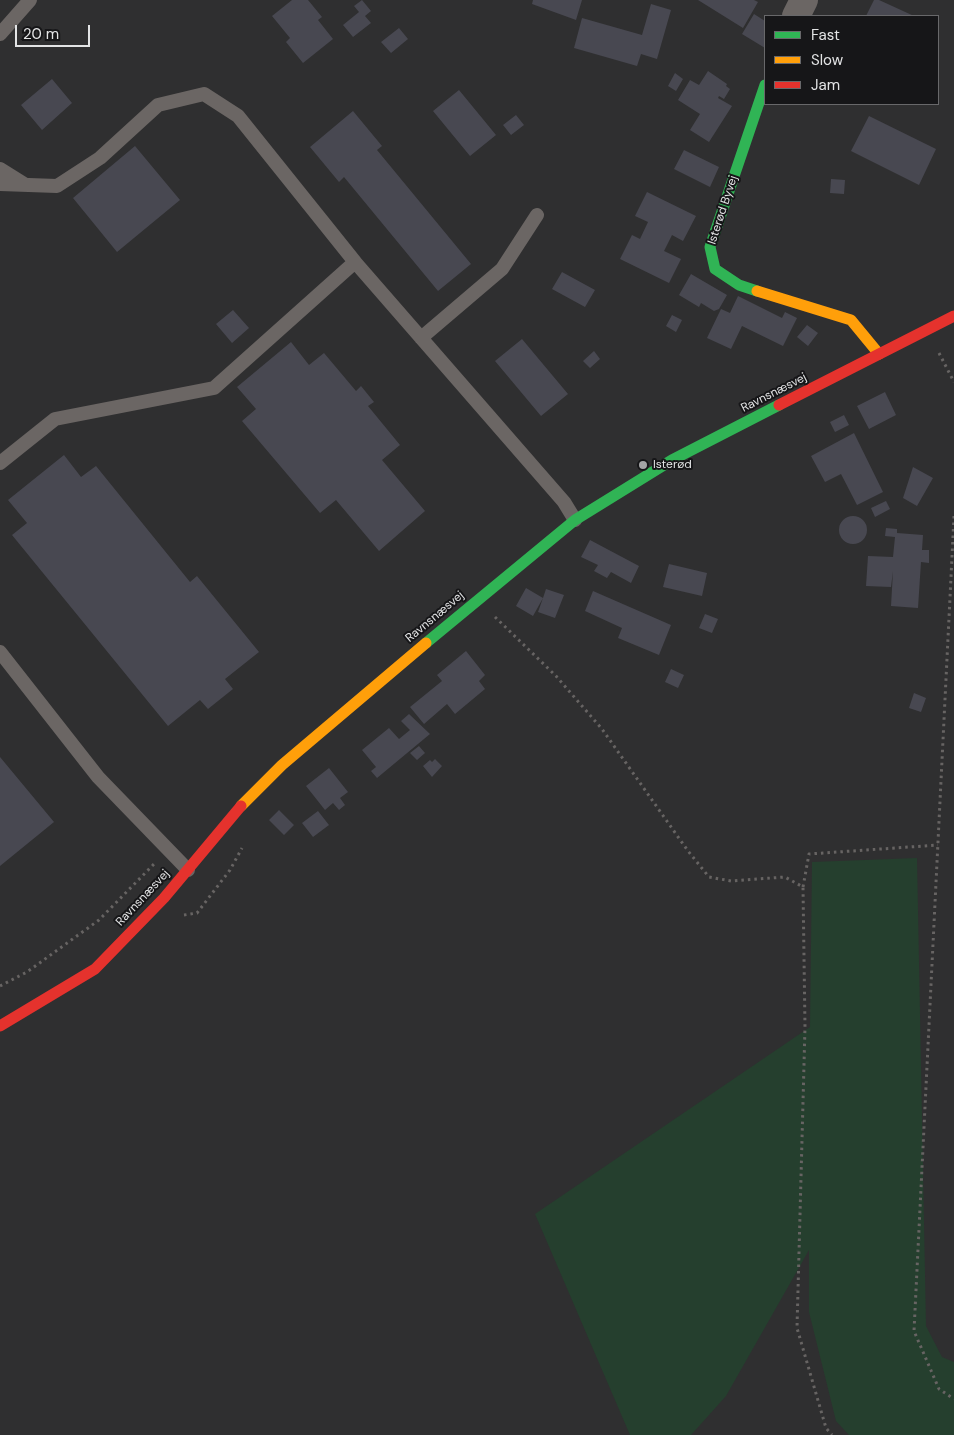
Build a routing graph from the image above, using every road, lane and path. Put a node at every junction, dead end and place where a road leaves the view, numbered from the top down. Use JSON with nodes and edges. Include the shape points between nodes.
{"nodes":[{"id":1,"x":30,"y":0,"type":"edge"},
{"id":2,"x":804,"y":0,"type":"edge"},
{"id":3,"x":796,"y":15,"type":"edge"},
{"id":4,"x":0,"y":34,"type":"edge"},
{"id":5,"x":764,"y":88,"type":"edge"},
{"id":6,"x":0,"y":169,"type":"edge"},
{"id":7,"x":0,"y":184,"type":"edge"},
{"id":8,"x":24,"y":184,"type":"junction"},
{"id":9,"x":537,"y":215,"type":"dead end"},
{"id":10,"x":354,"y":262,"type":"junction"},
{"id":11,"x":954,"y":316,"type":"edge"},
{"id":12,"x":926,"y":330,"type":"junction"},
{"id":13,"x":421,"y":338,"type":"junction"},
{"id":14,"x":879,"y":354,"type":"junction"},
{"id":15,"x":954,"y":382,"type":"edge"},
{"id":16,"x":0,"y":463,"type":"edge"},
{"id":17,"x":954,"y":516,"type":"edge"},
{"id":18,"x":576,"y":520,"type":"junction"},
{"id":19,"x":477,"y":600,"type":"junction"},
{"id":20,"x":0,"y":652,"type":"edge"},
{"id":21,"x":938,"y":845,"type":"junction"},
{"id":22,"x":188,"y":870,"type":"junction"},
{"id":23,"x":143,"y":875,"type":"dead end"},
{"id":24,"x":803,"y":887,"type":"junction"},
{"id":25,"x":0,"y":986,"type":"edge"},
{"id":26,"x":0,"y":1026,"type":"edge"},
{"id":27,"x":954,"y":1399,"type":"edge"},
{"id":28,"x":832,"y":1435,"type":"edge"}],
"edges":[{"from":1,"to":4,"type":"lane"},
{"from":2,"to":3,"type":"street"},
{"from":5,"to":14,"type":"main road","name":"Isterød Byvej","via":[[710,247],[715,269],[739,285],[851,320]]},
{"from":6,"to":8,"type":"lane"},
{"from":7,"to":8,"type":"lane"},
{"from":8,"to":10,"type":"lane","via":[[57,186],[100,158],[158,105],[204,94],[238,116]]},
{"from":9,"to":13,"type":"lane","via":[[502,269]]},
{"from":10,"to":13,"type":"lane"},
{"from":10,"to":16,"type":"lane","via":[[214,388],[55,419]]},
{"from":11,"to":12,"type":"main road","name":"Ravnsnæsvej"},
{"from":12,"to":14,"type":"main road","name":"Ravnsnæsvej"},
{"from":12,"to":15,"type":"path"},
{"from":13,"to":18,"type":"lane","via":[[564,502]]},
{"from":14,"to":18,"type":"main road","name":"Ravnsnæsvej","via":[[672,460]]},
{"from":17,"to":21,"type":"path"},
{"from":18,"to":19,"type":"main road","name":"Ravnsnæsvej"},
{"from":19,"to":22,"type":"main road","name":"Ravnsnæsvej","via":[[282,765],[241,806]]},
{"from":19,"to":24,"type":"path","via":[[556,676],[602,729],[709,877],[731,881],[785,876]]},
{"from":20,"to":22,"type":"lane","via":[[98,777]]},
{"from":21,"to":24,"type":"path","via":[[809,854]]},
{"from":21,"to":27,"type":"path","via":[[914,1331],[939,1389]]},
{"from":22,"to":26,"type":"main road","name":"Ravnsnæsvej","via":[[95,968]]},
{"from":23,"to":25,"type":"path","via":[[99,920],[27,972]]},
{"from":24,"to":28,"type":"path","via":[[805,1027],[797,1328],[826,1428]]}]}
